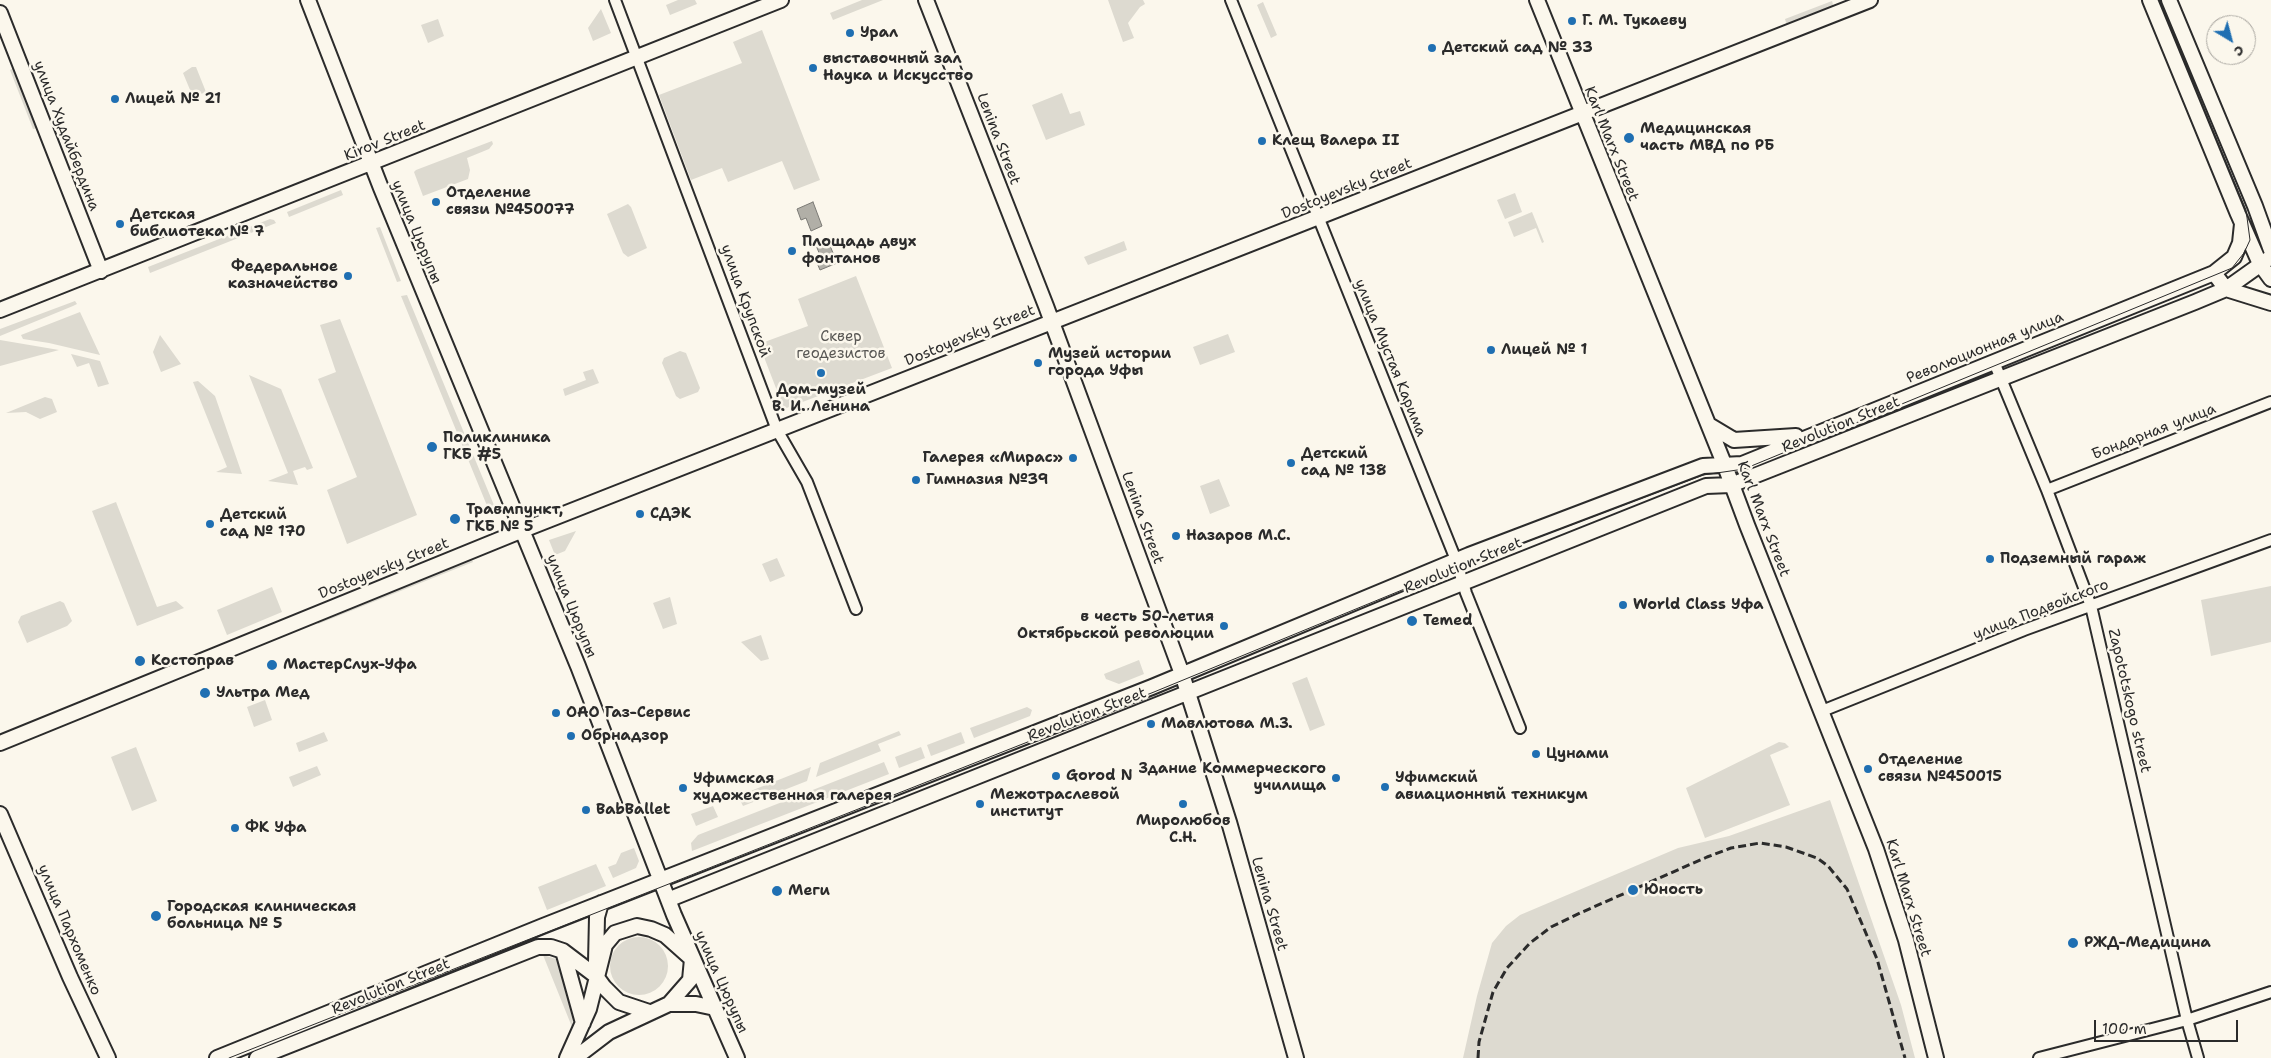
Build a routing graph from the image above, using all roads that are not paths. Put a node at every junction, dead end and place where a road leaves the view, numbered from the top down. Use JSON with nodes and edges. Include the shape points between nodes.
{"nodes":[{"id":1,"x":308,"y":0,"type":"edge"},
{"id":2,"x":615,"y":0,"type":"edge"},
{"id":3,"x":781,"y":0,"type":"edge"},
{"id":4,"x":926,"y":0,"type":"edge"},
{"id":5,"x":1231,"y":0,"type":"edge"},
{"id":6,"x":1537,"y":0,"type":"edge"},
{"id":7,"x":1870,"y":0,"type":"edge"},
{"id":8,"x":2150,"y":0,"type":"edge"},
{"id":9,"x":2169,"y":0,"type":"edge"},
{"id":10,"x":1843,"y":5,"type":"edge"},
{"id":11,"x":0,"y":13,"type":"edge"},
{"id":12,"x":637,"y":57,"type":"junction"},
{"id":13,"x":1581,"y":114,"type":"junction"},
{"id":14,"x":372,"y":164,"type":"junction"},
{"id":15,"x":1318,"y":218,"type":"junction"},
{"id":16,"x":2240,"y":219,"type":"junction"},
{"id":17,"x":2271,"y":250,"type":"edge"},
{"id":18,"x":2266,"y":261,"type":"edge"},
{"id":19,"x":101,"y":271,"type":"junction"},
{"id":20,"x":2214,"y":273,"type":"junction"},
{"id":21,"x":2271,"y":279,"type":"edge"},
{"id":22,"x":2226,"y":289,"type":"junction"},
{"id":23,"x":2271,"y":303,"type":"edge"},
{"id":24,"x":0,"y":310,"type":"edge"},
{"id":25,"x":1052,"y":321,"type":"junction"},
{"id":26,"x":1994,"y":362,"type":"junction"},
{"id":27,"x":2001,"y":378,"type":"junction"},
{"id":28,"x":2271,"y":402,"type":"edge"},
{"id":29,"x":1709,"y":425,"type":"junction"},
{"id":30,"x":777,"y":430,"type":"junction"},
{"id":31,"x":1819,"y":433,"type":"junction"},
{"id":32,"x":1726,"y":466,"type":"junction"},
{"id":33,"x":1731,"y":486,"type":"junction"},
{"id":34,"x":2047,"y":490,"type":"junction"},
{"id":35,"x":523,"y":530,"type":"junction"},
{"id":36,"x":2271,"y":540,"type":"edge"},
{"id":37,"x":1456,"y":560,"type":"junction"},
{"id":38,"x":1463,"y":583,"type":"junction"},
{"id":39,"x":2091,"y":606,"type":"junction"},
{"id":40,"x":856,"y":609,"type":"dead end"},
{"id":41,"x":1182,"y":674,"type":"junction"},
{"id":42,"x":1188,"y":693,"type":"junction"},
{"id":43,"x":1822,"y":711,"type":"junction"},
{"id":44,"x":1520,"y":728,"type":"dead end"},
{"id":45,"x":0,"y":743,"type":"edge"},
{"id":46,"x":0,"y":814,"type":"edge"},
{"id":47,"x":662,"y":879,"type":"junction"},
{"id":48,"x":670,"y":899,"type":"junction"},
{"id":49,"x":601,"y":903,"type":"junction"},
{"id":50,"x":563,"y":951,"type":"junction"},
{"id":51,"x":692,"y":959,"type":"junction"},
{"id":52,"x":596,"y":976,"type":"junction"},
{"id":53,"x":2271,"y":992,"type":"edge"},
{"id":54,"x":669,"y":1004,"type":"junction"},
{"id":55,"x":715,"y":1008,"type":"junction"},
{"id":56,"x":649,"y":1012,"type":"junction"},
{"id":57,"x":2187,"y":1020,"type":"junction"},
{"id":58,"x":583,"y":1023,"type":"junction"},
{"id":59,"x":1294,"y":1057,"type":"edge"},
{"id":60,"x":108,"y":1058,"type":"edge"},
{"id":61,"x":217,"y":1058,"type":"edge"},
{"id":62,"x":257,"y":1058,"type":"edge"},
{"id":63,"x":567,"y":1058,"type":"edge"},
{"id":64,"x":575,"y":1058,"type":"edge"},
{"id":65,"x":737,"y":1058,"type":"edge"},
{"id":66,"x":1936,"y":1058,"type":"edge"},
{"id":67,"x":2039,"y":1058,"type":"edge"},
{"id":68,"x":2198,"y":1058,"type":"edge"}],
"edges":[{"from":1,"to":14,"type":"street","name":"улица Цюрупы"},
{"from":2,"to":12,"type":"street","name":"улица Крупской"},
{"from":3,"to":12,"type":"street","name":"Kirov Street"},
{"from":4,"to":25,"type":"street","name":"Lenina Street"},
{"from":5,"to":15,"type":"street","name":"улица Мустая Карима"},
{"from":6,"to":13,"type":"street","name":"Karl Marx Street"},
{"from":7,"to":10,"type":"street","name":"Dostoyevsky Street"},
{"from":8,"to":16,"type":"street"},
{"from":9,"to":17,"type":"street"},
{"from":10,"to":13,"type":"street","name":"Dostoyevsky Street"},
{"from":11,"to":19,"type":"street","name":"улица Худайбердина"},
{"from":12,"to":14,"type":"street","name":"Kirov Street"},
{"from":12,"to":30,"type":"street","name":"улица Крупской"},
{"from":13,"to":15,"type":"street","name":"Dostoyevsky Street"},
{"from":13,"to":29,"type":"street","name":"Karl Marx Street"},
{"from":14,"to":19,"type":"street","name":"Kirov Street"},
{"from":14,"to":35,"type":"street","name":"улица Цюрупы"},
{"from":15,"to":25,"type":"street","name":"Dostoyevsky Street"},
{"from":15,"to":37,"type":"street","name":"улица Мустая Карима"},
{"from":16,"to":18,"type":"street"},
{"from":16,"to":20,"type":"street","name":"Революционная улица","via":[[2240,243],[2234,257]]},
{"from":18,"to":21,"type":"street"},
{"from":18,"to":22,"type":"street","name":"Revolution Street"},
{"from":19,"to":24,"type":"street","name":"Kirov Street"},
{"from":20,"to":22,"type":"street"},
{"from":20,"to":26,"type":"street","name":"Революционная улица"},
{"from":22,"to":23,"type":"street"},
{"from":22,"to":27,"type":"street","name":"Revolution Street"},
{"from":25,"to":30,"type":"street","name":"Dostoyevsky Street"},
{"from":25,"to":41,"type":"street","name":"Lenina Street"},
{"from":26,"to":27,"type":"street","name":"Zapototskogo street"},
{"from":26,"to":31,"type":"street","name":"Революционная улица"},
{"from":27,"to":33,"type":"street","name":"Revolution Street"},
{"from":27,"to":34,"type":"street","name":"Zapototskogo street"},
{"from":28,"to":34,"type":"street","name":"Бондарная улица"},
{"from":29,"to":31,"type":"street","via":[[1734,440]]},
{"from":29,"to":32,"type":"street","name":"Karl Marx Street"},
{"from":30,"to":35,"type":"street","name":"Dostoyevsky Street"},
{"from":30,"to":40,"type":"street","name":"улица Крупской","via":[[807,482]]},
{"from":31,"to":32,"type":"street","name":"Революционная улица","via":[[1742,464]]},
{"from":32,"to":33,"type":"street","name":"Karl Marx Street"},
{"from":32,"to":37,"type":"street","name":"Революционная улица","via":[[1703,466]]},
{"from":33,"to":38,"type":"street","name":"Revolution Street","via":[[1706,486]]},
{"from":33,"to":43,"type":"street","name":"Karl Marx Street"},
{"from":34,"to":39,"type":"street","name":"Zapototskogo street"},
{"from":35,"to":45,"type":"street","name":"Dostoyevsky Street"},
{"from":35,"to":47,"type":"street","name":"улица Цюрупы"},
{"from":36,"to":39,"type":"street","name":"улица Подвойского"},
{"from":37,"to":38,"type":"street","name":"улица Мустая Карима"},
{"from":37,"to":41,"type":"street","name":"Революционная улица"},
{"from":38,"to":42,"type":"street","name":"Revolution Street"},
{"from":38,"to":44,"type":"street","name":"улица Мустая Карима"},
{"from":39,"to":43,"type":"street","name":"улица Подвойского"},
{"from":39,"to":57,"type":"street","name":"Zapototskogo street"},
{"from":41,"to":42,"type":"street","name":"Lenina Street"},
{"from":41,"to":47,"type":"street","name":"Революционная улица"},
{"from":42,"to":48,"type":"street","name":"Revolution Street"},
{"from":42,"to":59,"type":"street","name":"Lenina Street","via":[[1229,822]]},
{"from":43,"to":66,"type":"street","name":"Karl Marx Street","via":[[1894,899]]},
{"from":46,"to":60,"type":"street","name":"улица Пархоменко"},
{"from":47,"to":48,"type":"street","name":"улица Цюрупы"},
{"from":47,"to":49,"type":"street"},
{"from":48,"to":51,"type":"street","name":"улица Цюрупы"},
{"from":49,"to":52,"type":"street","via":[[595,942]]},
{"from":49,"to":61,"type":"street"},
{"from":50,"to":52,"type":"street"},
{"from":50,"to":58,"type":"street"},
{"from":50,"to":62,"type":"street","name":"Revolution Street","via":[[538,947]]},
{"from":51,"to":52,"type":"street","via":[[665,934],[644,927],[629,927],[605,944]]},
{"from":51,"to":54,"type":"street","via":[[690,980]]},
{"from":51,"to":55,"type":"street","name":"улица Цюрупы"},
{"from":52,"to":56,"type":"street","via":[[619,1002]]},
{"from":52,"to":58,"type":"street","via":[[590,1009]]},
{"from":53,"to":57,"type":"street"},
{"from":54,"to":55,"type":"street"},
{"from":54,"to":56,"type":"street"},
{"from":55,"to":65,"type":"street","name":"улица Цюрупы"},
{"from":56,"to":64,"type":"street","via":[[609,1032]]},
{"from":57,"to":67,"type":"street"},
{"from":57,"to":68,"type":"street","name":"Zapototskogo street"},
{"from":58,"to":63,"type":"street"}]}
